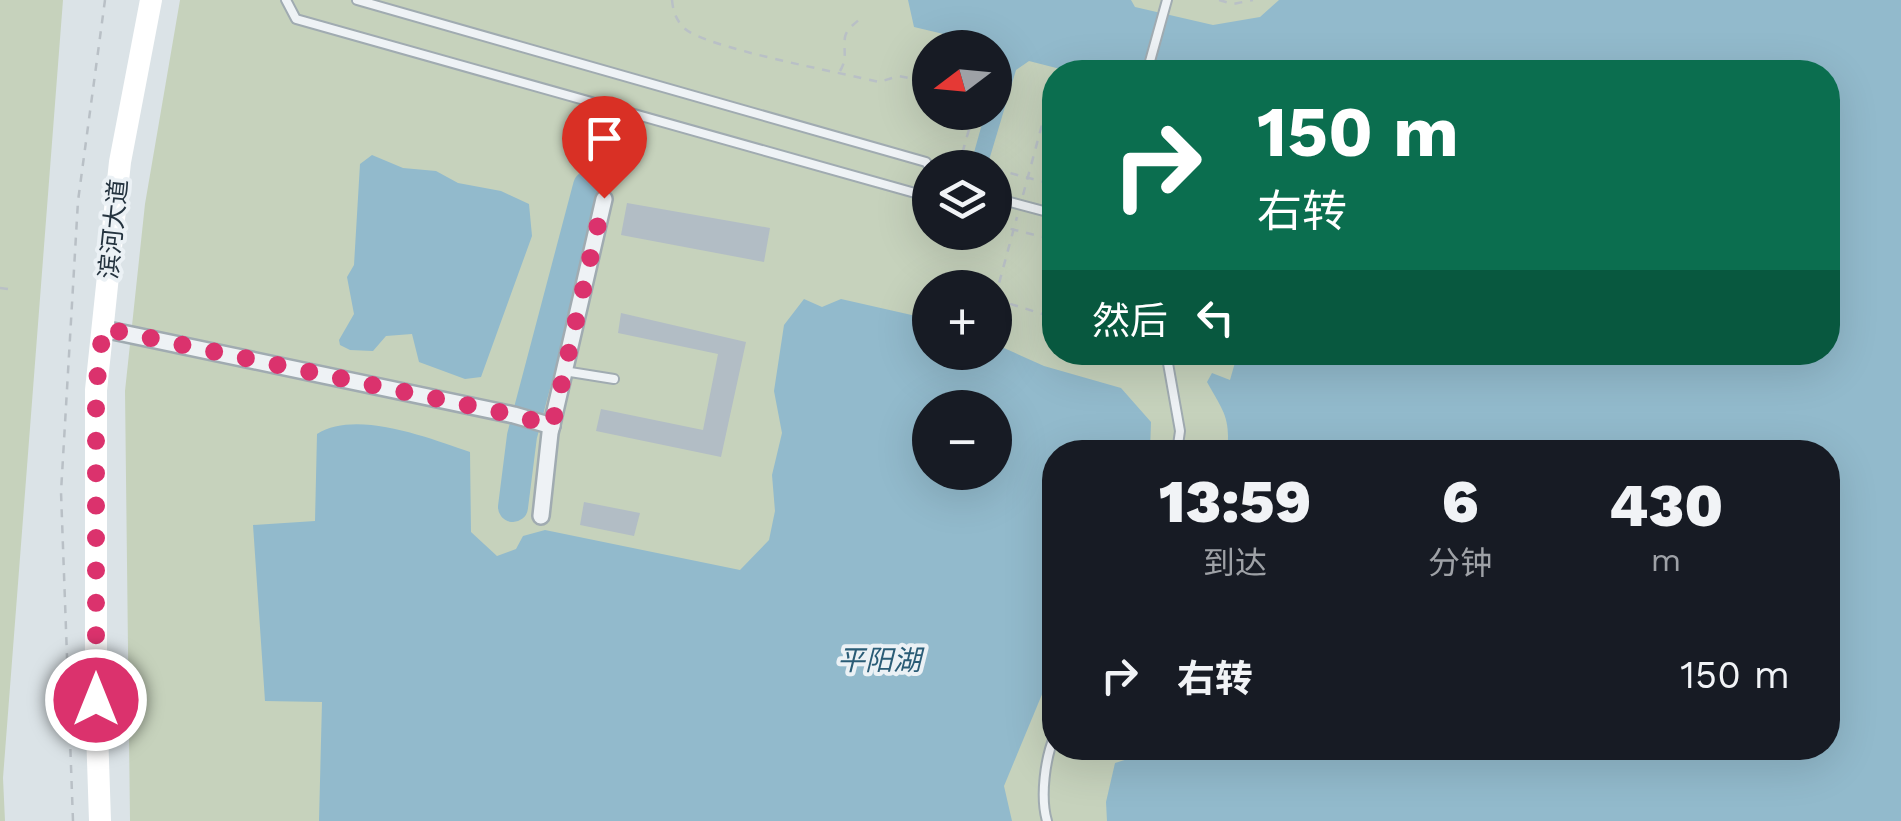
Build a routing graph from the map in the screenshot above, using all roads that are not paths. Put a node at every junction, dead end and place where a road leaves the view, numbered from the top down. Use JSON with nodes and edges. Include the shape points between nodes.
{"nodes":[{"id":1,"x":151,"y":0,"type":"edge"},
{"id":2,"x":286,"y":0,"type":"edge"},
{"id":3,"x":357,"y":0,"type":"edge"},
{"id":4,"x":1167,"y":0,"type":"edge"},
{"id":5,"x":1150,"y":60,"type":"edge"},
{"id":6,"x":912,"y":158,"type":"edge"},
{"id":7,"x":912,"y":192,"type":"edge"},
{"id":8,"x":604,"y":198,"type":"dead end"},
{"id":9,"x":1012,"y":203,"type":"edge"},
{"id":10,"x":1042,"y":211,"type":"edge"},
{"id":11,"x":103,"y":328,"type":"junction"},
{"id":12,"x":1168,"y":365,"type":"edge"},
{"id":13,"x":564,"y":371,"type":"junction"},
{"id":14,"x":614,"y":378,"type":"dead end"},
{"id":15,"x":552,"y":426,"type":"junction"},
{"id":16,"x":1179,"y":440,"type":"edge"},
{"id":17,"x":541,"y":516,"type":"dead end"},
{"id":18,"x":1048,"y":760,"type":"edge"},
{"id":19,"x":100,"y":821,"type":"edge"},
{"id":20,"x":1047,"y":821,"type":"edge"}],
"edges":[{"from":1,"to":11,"type":"main road","name":"滨河大道","via":[[120,162]]},
{"from":2,"to":7,"type":"lane","via":[[296,19]]},
{"from":3,"to":6,"type":"lane"},
{"from":4,"to":5,"type":"lane"},
{"from":8,"to":13,"type":"street"},
{"from":9,"to":10,"type":"lane"},
{"from":11,"to":15,"type":"street"},
{"from":11,"to":19,"type":"main road","name":"滨河大道","via":[[96,410]]},
{"from":12,"to":16,"type":"lane"},
{"from":13,"to":14,"type":"lane"},
{"from":13,"to":15,"type":"street"},
{"from":15,"to":17,"type":"street"},
{"from":18,"to":20,"type":"lane"}]}
